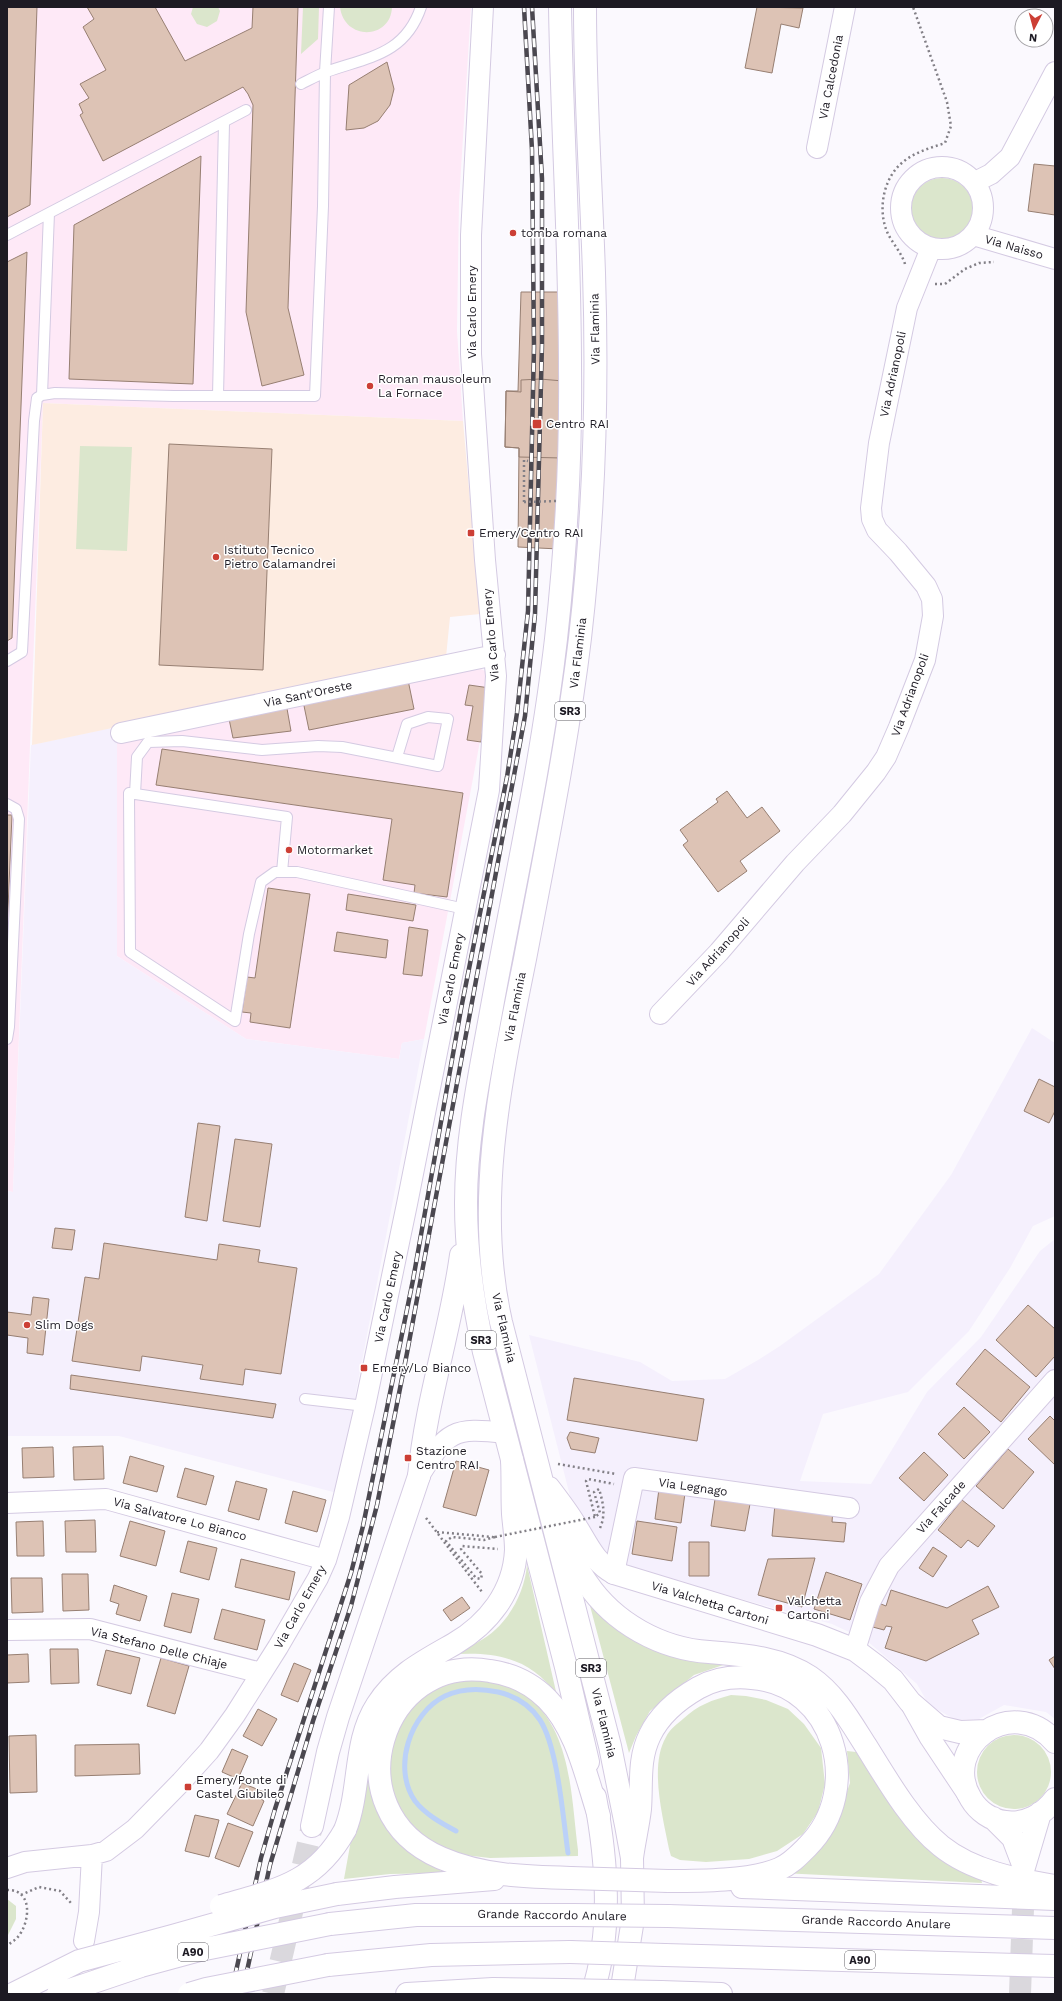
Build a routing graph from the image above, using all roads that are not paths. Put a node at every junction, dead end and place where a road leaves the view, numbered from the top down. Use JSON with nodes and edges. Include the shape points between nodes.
{"nodes":[{"id":1,"x":329,"y":7,"type":"edge"},
{"id":2,"x":421,"y":7,"type":"edge"},
{"id":3,"x":483,"y":7,"type":"edge"},
{"id":4,"x":560,"y":7,"type":"edge"},
{"id":5,"x":585,"y":7,"type":"edge"},
{"id":6,"x":845,"y":7,"type":"edge"},
{"id":7,"x":326,"y":72,"type":"junction"},
{"id":8,"x":1055,"y":72,"type":"edge"},
{"id":9,"x":301,"y":84,"type":"dead end"},
{"id":10,"x":246,"y":110,"type":"dead end"},
{"id":11,"x":224,"y":122,"type":"junction"},
{"id":12,"x":817,"y":148,"type":"dead end"},
{"id":13,"x":975,"y":182,"type":"junction"},
{"id":14,"x":49,"y":213,"type":"junction"},
{"id":15,"x":7,"y":235,"type":"edge"},
{"id":16,"x":973,"y":235,"type":"junction"},
{"id":17,"x":931,"y":248,"type":"junction"},
{"id":18,"x":1055,"y":259,"type":"edge"},
{"id":19,"x":42,"y":395,"type":"junction"},
{"id":20,"x":218,"y":396,"type":"junction"},
{"id":21,"x":495,"y":655,"type":"junction"},
{"id":22,"x":7,"y":661,"type":"edge"},
{"id":23,"x":121,"y":733,"type":"dead end"},
{"id":24,"x":397,"y":758,"type":"junction"},
{"id":25,"x":135,"y":794,"type":"junction"},
{"id":26,"x":7,"y":804,"type":"edge"},
{"id":27,"x":282,"y":872,"type":"junction"},
{"id":28,"x":465,"y":908,"type":"junction"},
{"id":29,"x":660,"y":1014,"type":"dead end"},
{"id":30,"x":7,"y":1039,"type":"edge"},
{"id":31,"x":466,"y":1218,"type":"junction"},
{"id":32,"x":1055,"y":1380,"type":"edge"},
{"id":33,"x":305,"y":1399,"type":"dead end"},
{"id":34,"x":365,"y":1406,"type":"junction"},
{"id":35,"x":506,"y":1433,"type":"junction"},
{"id":36,"x":512,"y":1460,"type":"junction"},
{"id":37,"x":540,"y":1470,"type":"junction"},
{"id":38,"x":419,"y":1476,"type":"junction"},
{"id":39,"x":7,"y":1502,"type":"edge"},
{"id":40,"x":849,"y":1508,"type":"dead end"},
{"id":41,"x":553,"y":1522,"type":"junction"},
{"id":42,"x":326,"y":1560,"type":"junction"},
{"id":43,"x":614,"y":1573,"type":"junction"},
{"id":44,"x":7,"y":1630,"type":"edge"},
{"id":45,"x":855,"y":1650,"type":"junction"},
{"id":46,"x":262,"y":1673,"type":"junction"},
{"id":47,"x":910,"y":1702,"type":"junction"},
{"id":48,"x":987,"y":1731,"type":"junction"},
{"id":49,"x":1055,"y":1742,"type":"edge"},
{"id":50,"x":969,"y":1797,"type":"junction"},
{"id":51,"x":1048,"y":1806,"type":"edge"},
{"id":52,"x":599,"y":1816,"type":"junction"},
{"id":53,"x":993,"y":1818,"type":"junction"},
{"id":54,"x":312,"y":1826,"type":"tunnel mouth"},
{"id":55,"x":92,"y":1855,"type":"junction"},
{"id":56,"x":632,"y":1858,"type":"junction"},
{"id":57,"x":7,"y":1868,"type":"edge"},
{"id":58,"x":529,"y":1877,"type":"junction"},
{"id":59,"x":671,"y":1881,"type":"junction"},
{"id":60,"x":1055,"y":1886,"type":"edge"},
{"id":61,"x":1055,"y":1899,"type":"edge"},
{"id":62,"x":1055,"y":1928,"type":"edge"},
{"id":63,"x":84,"y":1941,"type":"dead end"},
{"id":64,"x":112,"y":1952,"type":"junction"},
{"id":65,"x":1055,"y":1966,"type":"edge"},
{"id":66,"x":667,"y":1992,"type":"edge"},
{"id":67,"x":14,"y":1994,"type":"edge"},
{"id":68,"x":58,"y":1994,"type":"edge"},
{"id":69,"x":189,"y":1994,"type":"edge"},
{"id":70,"x":407,"y":1994,"type":"edge"},
{"id":71,"x":592,"y":1994,"type":"edge"},
{"id":72,"x":621,"y":1994,"type":"edge"},
{"id":73,"x":721,"y":1994,"type":"edge"}],
"edges":[{"from":1,"to":7,"type":"lane"},
{"from":2,"to":7,"type":"lane","via":[[411,30],[396,44],[362,62]]},
{"from":3,"to":21,"type":"street","name":"Via Carlo Emery","via":[[472,235],[471,354],[484,560]]},
{"from":4,"to":31,"type":"main road","name":"Via Flaminia","number":"SR3","via":[[570,369],[568,499],[563,564],[547,705],[475,1102],[467,1177]]},
{"from":5,"to":37,"type":"main road","name":"Via Flaminia","number":"SR3","via":[[595,332],[591,519],[571,702],[508,1045],[495,1135],[491,1191],[490,1246],[495,1292]]},
{"from":6,"to":12,"type":"street","name":"Via Calcedonia"},
{"from":7,"to":9,"type":"lane"},
{"from":7,"to":20,"type":"lane","via":[[315,396]]},
{"from":8,"to":13,"type":"street","via":[[1010,156],[991,174]]},
{"from":10,"to":11,"type":"lane"},
{"from":11,"to":14,"type":"lane"},
{"from":11,"to":20,"type":"lane"},
{"from":13,"to":16,"type":"street","via":[[984,209]]},
{"from":13,"to":17,"type":"street","via":[[955,168],[932,167],[920,172],[904,189],[900,201],[904,225],[910,235]]},
{"from":14,"to":15,"type":"lane"},
{"from":14,"to":19,"type":"lane"},
{"from":16,"to":17,"type":"street","via":[[954,247]]},
{"from":16,"to":18,"type":"street","name":"Via Naisso"},
{"from":17,"to":29,"type":"street","name":"Via Adrianopoli","via":[[907,308],[879,443],[871,514],[878,530],[926,586],[932,599],[933,616],[925,660],[900,727],[876,772],[719,952]]},
{"from":19,"to":20,"type":"lane","via":[[56,392]]},
{"from":19,"to":22,"type":"lane","via":[[37,398],[34,421],[22,652]]},
{"from":21,"to":23,"type":"street","name":"Via Sant'Oreste"},
{"from":21,"to":28,"type":"street","name":"Via Carlo Emery","via":[[489,790]]},
{"from":24,"to":24,"type":"lane","via":[[438,766],[448,719],[428,717],[407,724]]},
{"from":24,"to":25,"type":"lane","via":[[342,747],[262,750],[182,741],[148,742],[137,757]]},
{"from":25,"to":27,"type":"lane","via":[[287,817]]},
{"from":25,"to":27,"type":"lane","via":[[129,793],[130,952],[235,1021],[249,934],[261,882],[275,872]]},
{"from":26,"to":30,"type":"lane","via":[[16,809],[19,819]]},
{"from":27,"to":28,"type":"lane","via":[[296,872]]},
{"from":28,"to":34,"type":"street","name":"Via Carlo Emery"},
{"from":31,"to":35,"type":"main road","name":"Via Flaminia","number":"SR3","via":[[478,1325]]},
{"from":31,"to":38,"type":"main road","via":[[451,1312],[424,1432]]},
{"from":32,"to":45,"type":"street","name":"Via Falcade","via":[[888,1566],[870,1602]]},
{"from":33,"to":34,"type":"lane"},
{"from":34,"to":42,"type":"street","name":"Via Carlo Emery","via":[[341,1510]]},
{"from":35,"to":36,"type":"main road","name":"Via Flaminia","number":"SR3"},
{"from":35,"to":38,"type":"street","via":[[478,1431],[454,1434],[438,1446]]},
{"from":36,"to":52,"type":"main road","name":"Via Flaminia","number":"SR3","via":[[582,1732]]},
{"from":36,"to":64,"type":"main road","bridge":true,"via":[[516,1552],[513,1571],[505,1591],[494,1610],[480,1626],[404,1674],[376,1706],[363,1741],[351,1814],[333,1850],[310,1873],[295,1881],[181,1918]]},
{"from":37,"to":41,"type":"main road","name":"Via Flaminia","number":"SR3"},
{"from":37,"to":43,"type":"main road","via":[[588,1550]]},
{"from":38,"to":54,"type":"main road","via":[[338,1717]]},
{"from":39,"to":42,"type":"street","name":"Via Salvatore Lo Bianco","via":[[106,1498]]},
{"from":40,"to":43,"type":"street","name":"Via Legnago","via":[[634,1478]]},
{"from":41,"to":56,"type":"main road","name":"Via Flaminia","number":"SR3","via":[[610,1746]]},
{"from":41,"to":60,"type":"main road","via":[[588,1584],[605,1605],[627,1623],[659,1641],[677,1647],[769,1659],[795,1668],[825,1689],[846,1715],[910,1812],[936,1842],[955,1855],[987,1870]]},
{"from":42,"to":46,"type":"street","name":"Via Carlo Emery"},
{"from":43,"to":45,"type":"main road","name":"Via Valchetta Cartoni","via":[[817,1634]]},
{"from":44,"to":46,"type":"street","name":"Via Stefano Delle Chiaje","via":[[90,1629]]},
{"from":45,"to":47,"type":"main road","name":"Via Valchetta Cartoni","via":[[884,1672]]},
{"from":46,"to":55,"type":"street","name":"Via Carlo Emery","via":[[222,1732],[181,1782],[120,1842],[106,1851]]},
{"from":47,"to":48,"type":"main road","via":[[945,1730]]},
{"from":47,"to":50,"type":"street","name":"Via Valchetta Cartoni","via":[[930,1738]]},
{"from":48,"to":49,"type":"main road","name":"Via Valchetta Cartoni","via":[[1001,1724],[1020,1722],[1040,1729]]},
{"from":48,"to":50,"type":"main road","name":"Via Valchetta Cartoni","via":[[976,1740],[966,1757],[963,1777]]},
{"from":50,"to":53,"type":"main road","name":"Via Valchetta Cartoni","via":[[978,1809]]},
{"from":51,"to":53,"type":"main road","name":"Via Valchetta Cartoni","via":[[1029,1819],[1016,1822],[1004,1822]]},
{"from":51,"to":53,"type":"main road","via":[[1024,1867],[1013,1838]]},
{"from":52,"to":58,"type":"main road","via":[[572,1735],[548,1699],[521,1679],[487,1670],[465,1670],[436,1678],[410,1696],[399,1708],[383,1738],[378,1769],[383,1799],[396,1823],[418,1845],[442,1859],[478,1869]]},
{"from":52,"to":71,"type":"main road","number":"SR3","via":[[606,1898],[601,1960]]},
{"from":55,"to":57,"type":"street","name":"Via Carlo Emery","via":[[25,1862]]},
{"from":55,"to":63,"type":"street","via":[[89,1912]]},
{"from":56,"to":59,"type":"main road","via":[[640,1809],[642,1760],[650,1735],[665,1712],[685,1695],[724,1678],[758,1678],[794,1691],[815,1711],[827,1730],[835,1751],[838,1786],[832,1810],[824,1826],[799,1855],[781,1868],[750,1877]]},
{"from":56,"to":72,"type":"main road","name":"Via Flaminia","number":"SR3","via":[[633,1919]]},
{"from":58,"to":59,"type":"main road","bridge":true},
{"from":58,"to":64,"type":"main road","bridge":true,"via":[[337,1894],[274,1907]]},
{"from":59,"to":61,"type":"main road","via":[[745,1887]]},
{"from":62,"to":68,"type":"main road","name":"Grande Raccordo Anulare","number":"A90","bridge":true,"via":[[668,1916],[423,1914],[330,1924],[200,1950],[141,1966]]},
{"from":64,"to":67,"type":"main road","bridge":true,"via":[[79,1961]]},
{"from":65,"to":69,"type":"main road","number":"A90","bridge":true,"via":[[570,1952],[431,1955],[328,1965]]},
{"from":66,"to":70,"type":"main road","bridge":true,"via":[[493,1989]]},
{"from":66,"to":73,"type":"main road"}]}
